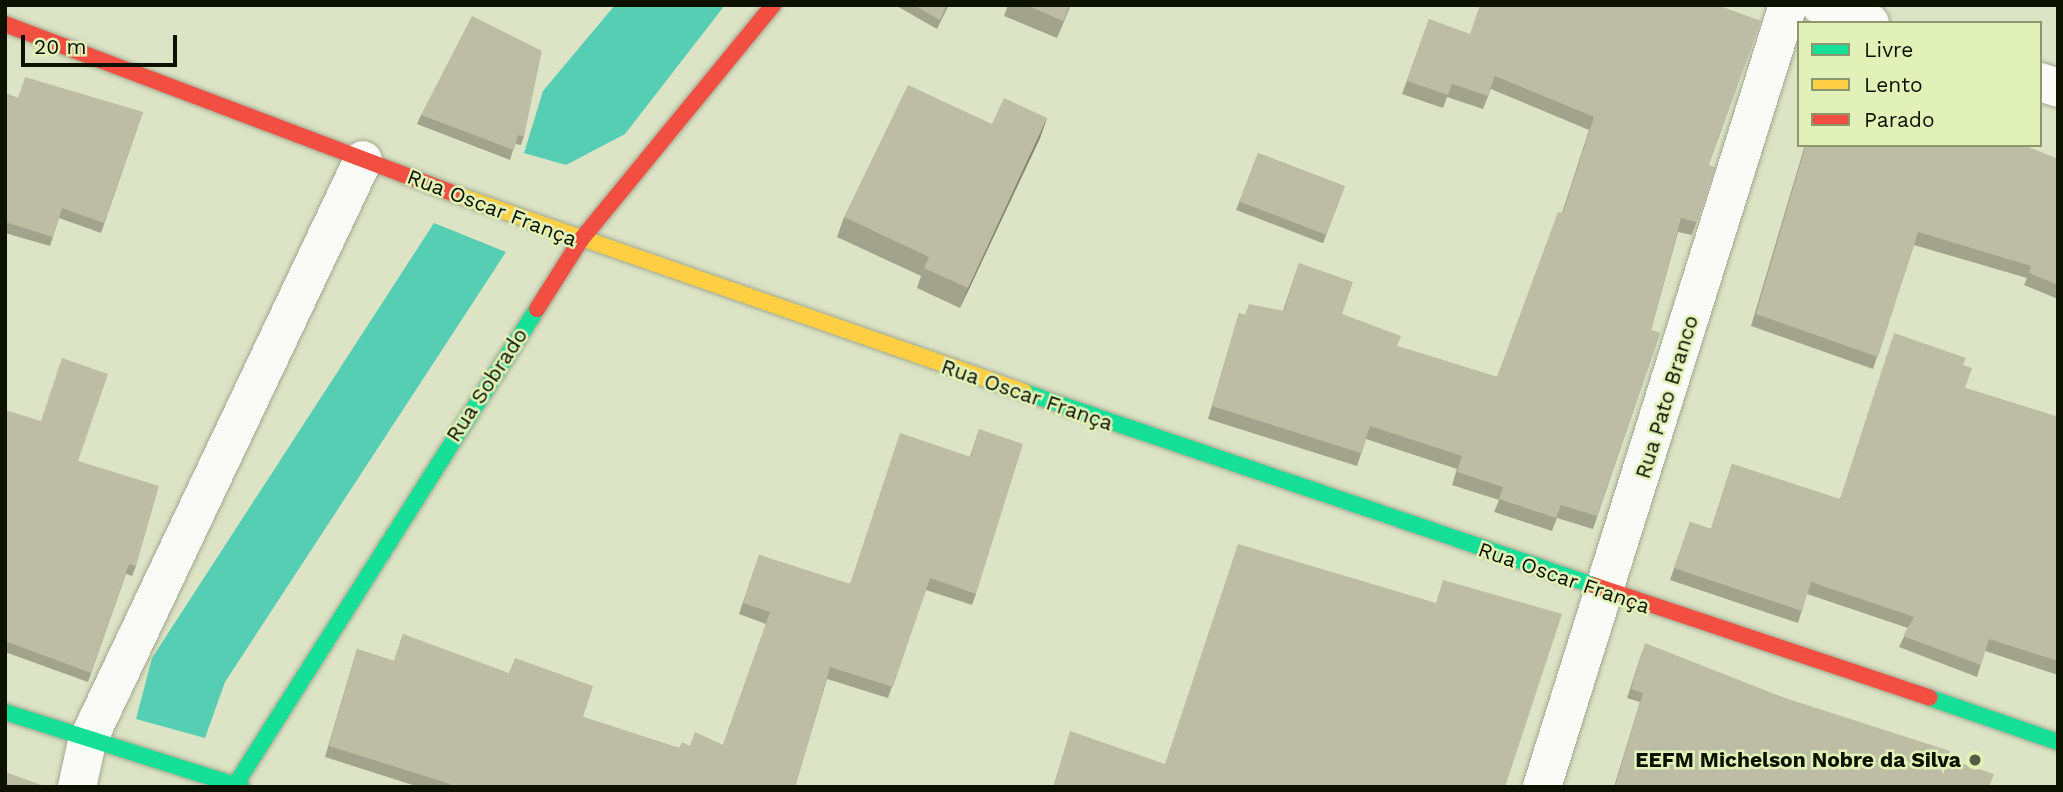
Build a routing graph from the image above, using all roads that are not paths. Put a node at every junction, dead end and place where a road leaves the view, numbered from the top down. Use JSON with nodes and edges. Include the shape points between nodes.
{"nodes":[{"id":1,"x":773,"y":5,"type":"edge"},
{"id":2,"x":1788,"y":5,"type":"edge"},
{"id":3,"x":1820,"y":5,"type":"edge"},
{"id":4,"x":1864,"y":21,"type":"edge"},
{"id":5,"x":5,"y":23,"type":"edge"},
{"id":6,"x":363,"y":160,"type":"junction"},
{"id":7,"x":580,"y":241,"type":"junction"},
{"id":8,"x":1607,"y":593,"type":"junction"},
{"id":9,"x":5,"y":712,"type":"edge"},
{"id":10,"x":87,"y":742,"type":"junction"},
{"id":11,"x":2058,"y":742,"type":"edge"},
{"id":12,"x":236,"y":786,"type":"edge"},
{"id":13,"x":77,"y":787,"type":"edge"},
{"id":14,"x":1542,"y":787,"type":"edge"}],
"edges":[{"from":1,"to":7,"type":"street","name":"Rua Sobrado"},
{"from":2,"to":8,"type":"street","name":"Rua Pato Branco"},
{"from":3,"to":4,"type":"street"},
{"from":5,"to":6,"type":"street","name":"Rua Oscar França"},
{"from":6,"to":7,"type":"street","name":"Rua Oscar França"},
{"from":6,"to":10,"type":"street"},
{"from":7,"to":8,"type":"street","name":"Rua Oscar França"},
{"from":7,"to":12,"type":"street","name":"Rua Sobrado"},
{"from":8,"to":11,"type":"street","name":"Rua Oscar França"},
{"from":8,"to":14,"type":"street","name":"Rua Pato Branco"},
{"from":9,"to":10,"type":"street"},
{"from":10,"to":12,"type":"street"},
{"from":10,"to":13,"type":"street"}]}
